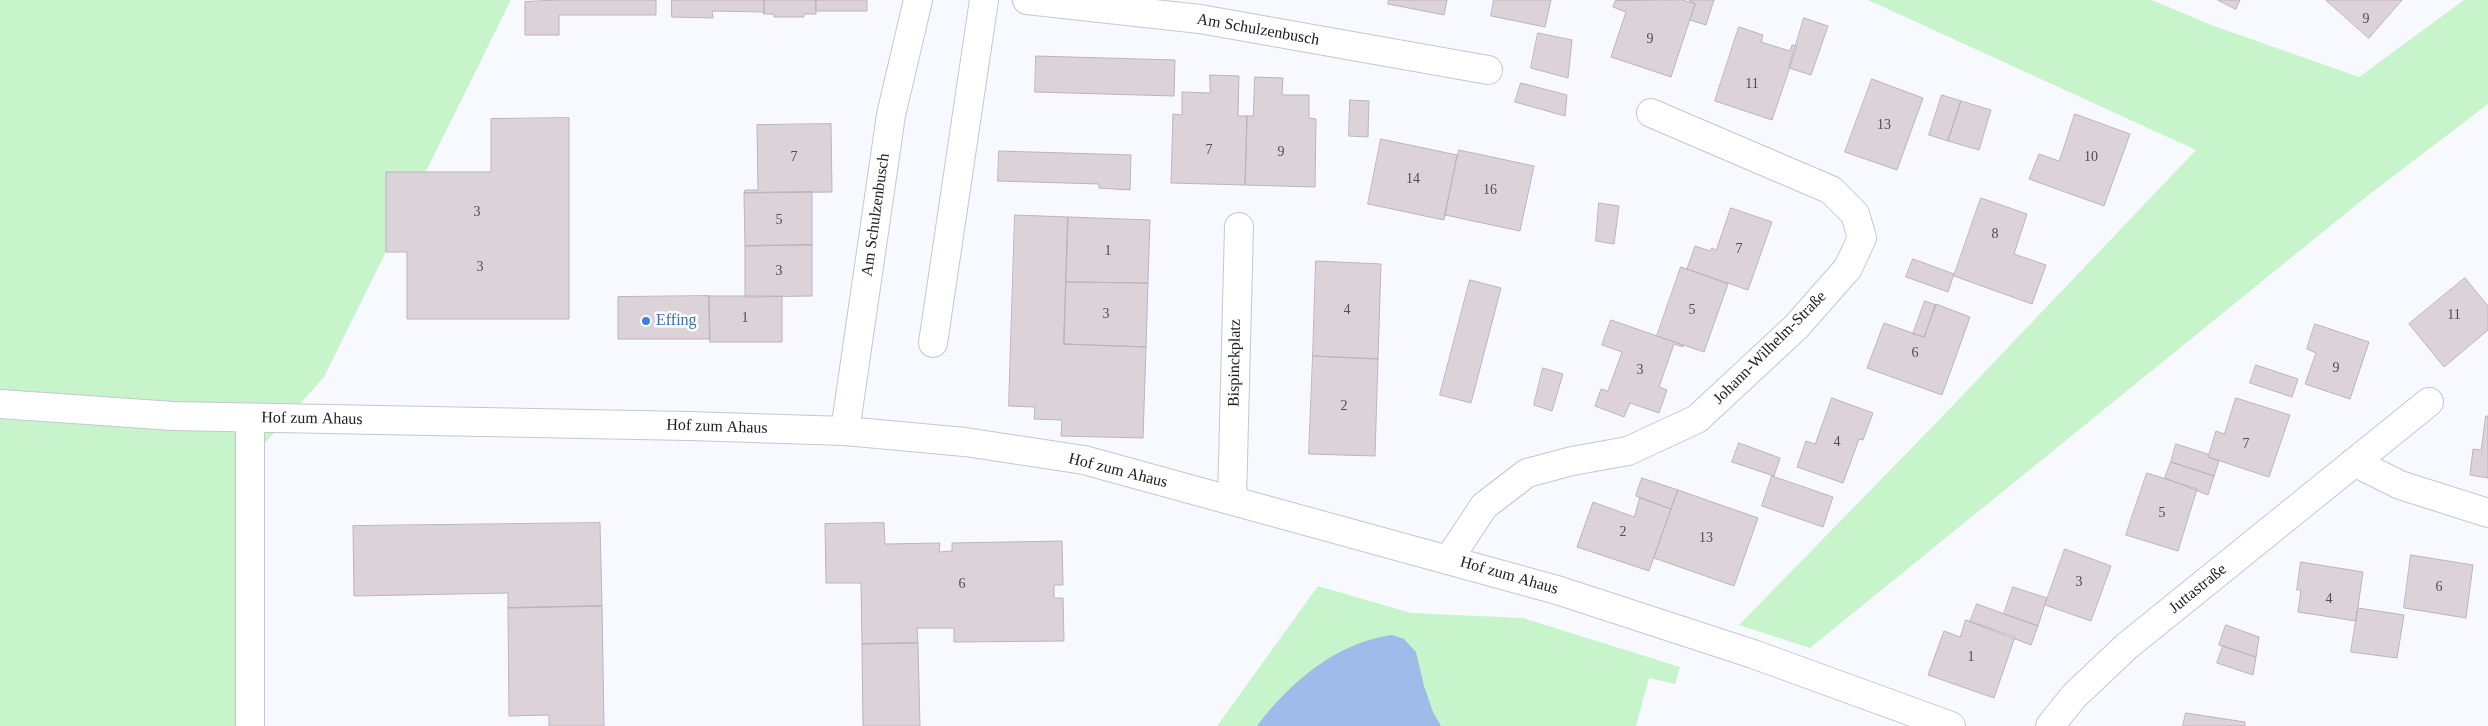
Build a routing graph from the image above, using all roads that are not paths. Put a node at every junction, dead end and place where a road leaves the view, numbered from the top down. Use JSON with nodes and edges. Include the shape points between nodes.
{"nodes":[{"id":1,"x":918,"y":0,"type":"edge"},
{"id":2,"x":984,"y":0,"type":"edge"},
{"id":3,"x":1027,"y":0,"type":"edge"},
{"id":4,"x":1488,"y":70,"type":"dead end"},
{"id":5,"x":1652,"y":113,"type":"dead end"},
{"id":6,"x":1239,"y":226,"type":"dead end"},
{"id":7,"x":933,"y":343,"type":"dead end"},
{"id":8,"x":2429,"y":402,"type":"dead end"},
{"id":9,"x":0,"y":404,"type":"edge"},
{"id":10,"x":250,"y":418,"type":"junction"},
{"id":11,"x":845,"y":432,"type":"junction"},
{"id":12,"x":2354,"y":462,"type":"junction"},
{"id":13,"x":1232,"y":500,"type":"junction"},
{"id":14,"x":2488,"y":513,"type":"edge"},
{"id":15,"x":1449,"y":559,"type":"junction"},
{"id":16,"x":250,"y":726,"type":"edge"},
{"id":17,"x":1951,"y":726,"type":"edge"},
{"id":18,"x":2050,"y":726,"type":"edge"}],
"edges":[{"from":1,"to":11,"type":"street","name":"Am Schulzenbusch","via":[[891,115]]},
{"from":2,"to":7,"type":"street"},
{"from":3,"to":4,"type":"street","name":"Am Schulzenbusch","via":[[1200,19]]},
{"from":5,"to":15,"type":"street","name":"Johann-Wilhelm-Straße","via":[[1831,190],[1855,214],[1862,238],[1848,268],[1796,327],[1697,419],[1628,451],[1527,473],[1484,506]]},
{"from":6,"to":13,"type":"street","name":"Bispinckplatz"},
{"from":8,"to":12,"type":"street","name":"Juttastraße"},
{"from":9,"to":10,"type":"street","name":"Hof zum Ahaus"},
{"from":10,"to":11,"type":"street","name":"Hof zum Ahaus"},
{"from":10,"to":16,"type":"street","name":"Hof zum Ahaus"},
{"from":11,"to":13,"type":"street","name":"Hof zum Ahaus","via":[[965,442],[1084,460]]},
{"from":12,"to":14,"type":"street","via":[[2400,486]]},
{"from":12,"to":18,"type":"street","name":"Juttastraße","via":[[2127,646],[2074,696]]},
{"from":13,"to":15,"type":"street","name":"Hof zum Ahaus"},
{"from":15,"to":17,"type":"street","name":"Hof zum Ahaus","via":[[1557,590],[1753,654]]}]}
